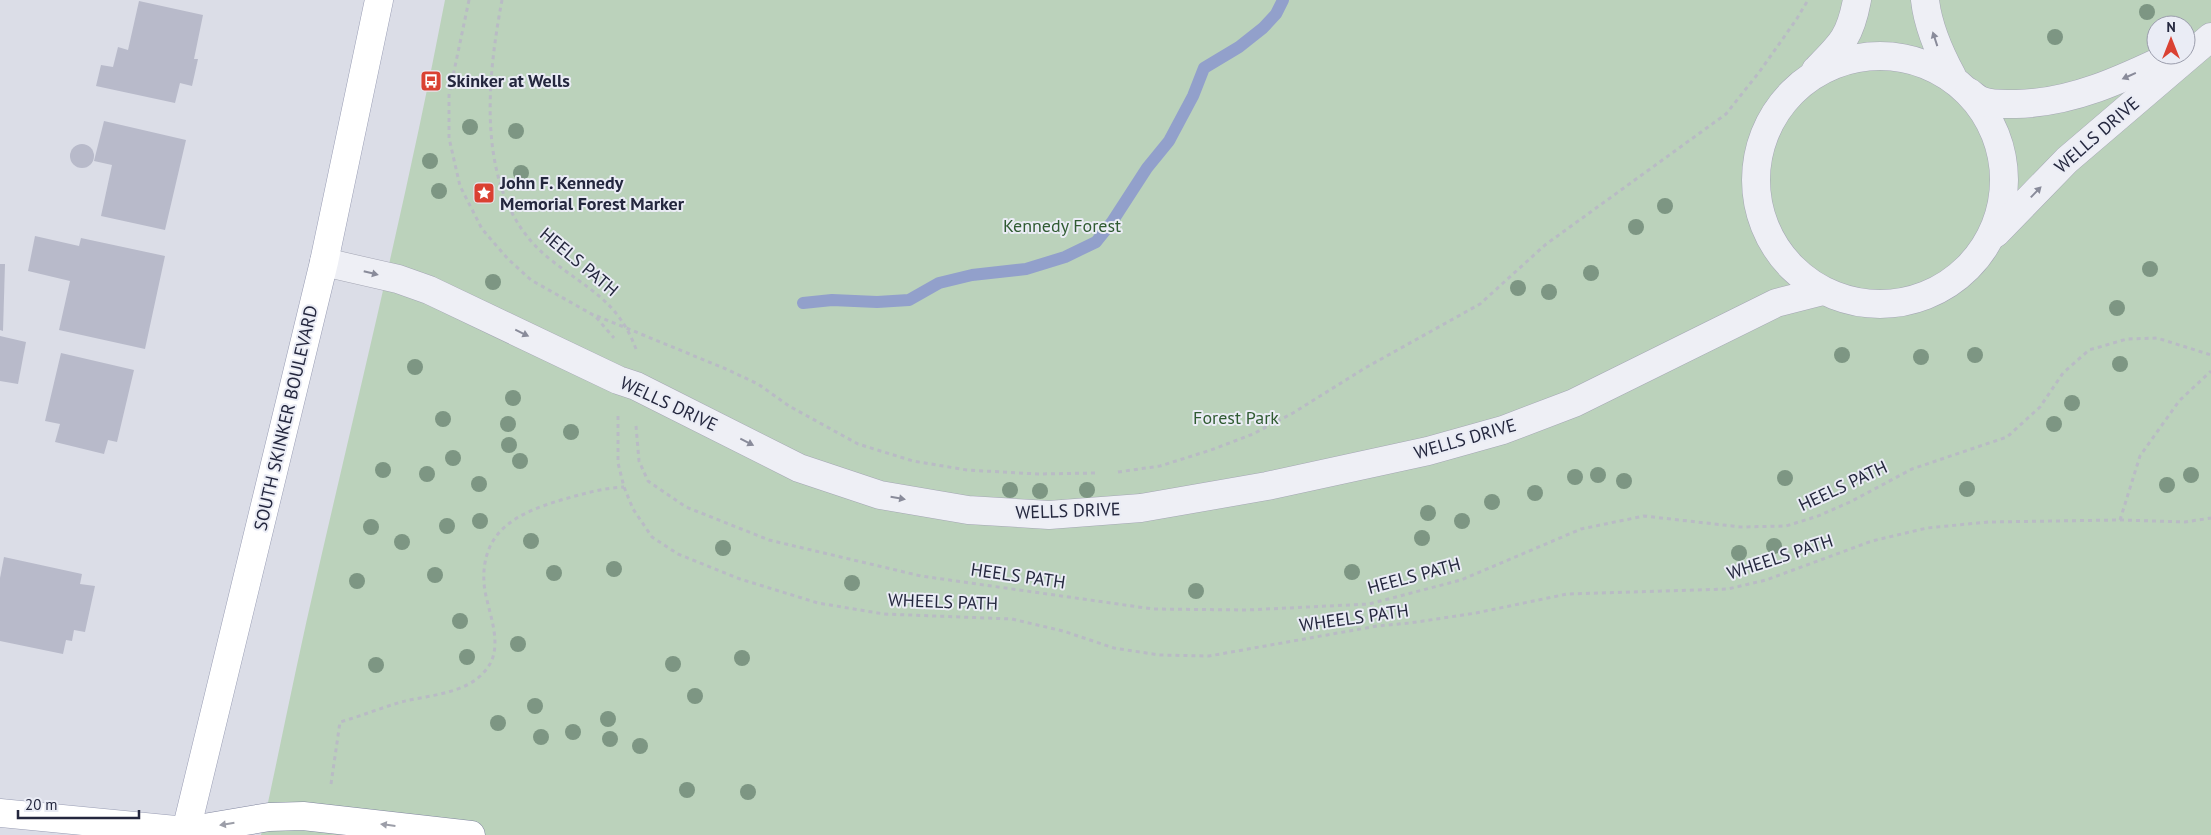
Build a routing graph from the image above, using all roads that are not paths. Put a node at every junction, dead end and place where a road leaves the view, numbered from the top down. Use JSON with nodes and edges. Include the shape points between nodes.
{"nodes":[{"id":1,"x":379,"y":0,"type":"edge"},
{"id":2,"x":1857,"y":0,"type":"edge"},
{"id":3,"x":1924,"y":0,"type":"edge"},
{"id":4,"x":2211,"y":37,"type":"edge"},
{"id":5,"x":2196,"y":44,"type":"edge"},
{"id":6,"x":2152,"y":65,"type":"edge"},
{"id":7,"x":1806,"y":80,"type":"junction"},
{"id":8,"x":1958,"y":83,"type":"junction"},
{"id":9,"x":1990,"y":240,"type":"junction"},
{"id":10,"x":324,"y":262,"type":"junction"},
{"id":11,"x":1823,"y":291,"type":"junction"},
{"id":12,"x":0,"y":813,"type":"edge"},
{"id":13,"x":188,"y":834,"type":"edge"},
{"id":14,"x":471,"y":835,"type":"edge"}],
"edges":[{"from":1,"to":10,"type":"main road","name":"SOUTH SKINKER BOULEVARD"},
{"from":2,"to":7,"type":"street","via":[[1852,26],[1840,46]]},
{"from":8,"to":3,"type":"street","one_way":true,"via":[[1939,52]]},
{"from":4,"to":5,"type":"street","name":"WELLS DRIVE"},
{"from":9,"to":4,"type":"street","name":"WELLS DRIVE","one_way":true,"via":[[2066,160]]},
{"from":6,"to":8,"type":"street","name":"WELLS DRIVE","one_way":true,"via":[[2081,94],[2049,102],[1998,104],[1981,100]]},
{"from":7,"to":8,"type":"street","name":"WELLS DRIVE","via":[[1861,57],[1891,57],[1920,63]]},
{"from":7,"to":11,"type":"street","via":[[1784,102],[1767,129],[1758,159],[1756,191],[1762,221],[1777,249],[1797,274]]},
{"from":8,"to":9,"type":"street","via":[[1986,114],[2000,144],[2005,176],[2002,210]]},
{"from":9,"to":11,"type":"street","via":[[1966,270],[1935,292],[1898,304],[1860,303]]},
{"from":10,"to":11,"type":"street","name":"WELLS DRIVE","one_way":true,"via":[[429,290],[636,386],[799,468],[880,495],[968,510],[1049,515],[1141,508],[1267,486],[1428,451],[1503,430],[1574,403],[1776,303]]},
{"from":10,"to":13,"type":"main road","name":"SOUTH SKINKER BOULEVARD"},
{"from":12,"to":13,"type":"main road"},
{"from":14,"to":13,"type":"main road","one_way":true,"via":[[302,816],[269,817]]}]}
